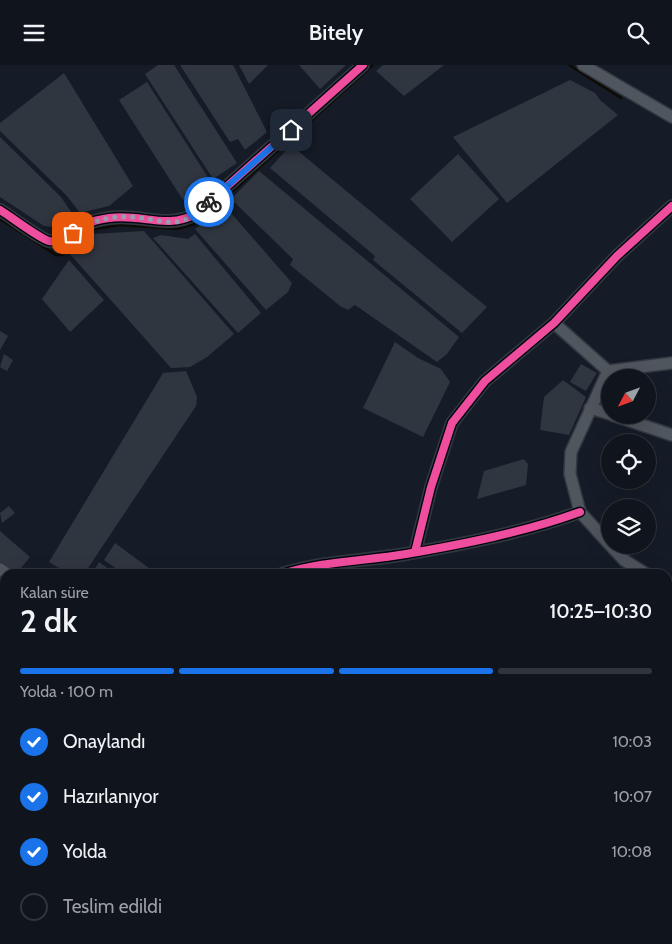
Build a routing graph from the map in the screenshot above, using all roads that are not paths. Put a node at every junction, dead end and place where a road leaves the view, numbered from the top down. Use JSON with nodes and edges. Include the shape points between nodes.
{"nodes":[{"id":1,"x":363,"y":65,"type":"edge"},
{"id":2,"x":583,"y":65,"type":"edge"},
{"id":3,"x":672,"y":117,"type":"edge"},
{"id":4,"x":672,"y":206,"type":"edge"},
{"id":5,"x":0,"y":210,"type":"edge"},
{"id":6,"x":554,"y":323,"type":"junction"},
{"id":7,"x":672,"y":363,"type":"edge"},
{"id":8,"x":606,"y":369,"type":"edge"},
{"id":9,"x":624,"y":369,"type":"edge"},
{"id":10,"x":601,"y":385,"type":"edge"},
{"id":11,"x":590,"y":407,"type":"junction"},
{"id":12,"x":601,"y":411,"type":"edge"},
{"id":13,"x":638,"y":424,"type":"edge"},
{"id":14,"x":672,"y":435,"type":"edge"},
{"id":15,"x":580,"y":512,"type":"junction"},
{"id":16,"x":601,"y":535,"type":"edge"},
{"id":17,"x":415,"y":552,"type":"junction"},
{"id":18,"x":618,"y":554,"type":"edge"},
{"id":19,"x":301,"y":569,"type":"edge"},
{"id":20,"x":638,"y":569,"type":"edge"}],
"edges":[{"from":1,"to":5,"type":"street","via":[[203,207],[183,221],[168,223],[140,217],[111,218],[87,223],[62,241],[48,241]]},
{"from":2,"to":3,"type":"street"},
{"from":4,"to":6,"type":"street","via":[[618,256]]},
{"from":6,"to":8,"type":"street"},
{"from":6,"to":17,"type":"street","via":[[485,381],[452,423],[431,487]]},
{"from":7,"to":9,"type":"street"},
{"from":10,"to":11,"type":"street"},
{"from":11,"to":12,"type":"street"},
{"from":11,"to":15,"type":"street","via":[[572,452],[570,474]]},
{"from":13,"to":14,"type":"street"},
{"from":15,"to":16,"type":"street"},
{"from":15,"to":17,"type":"street","via":[[548,523]]},
{"from":17,"to":19,"type":"street","via":[[324,563]]},
{"from":18,"to":20,"type":"street"}]}
